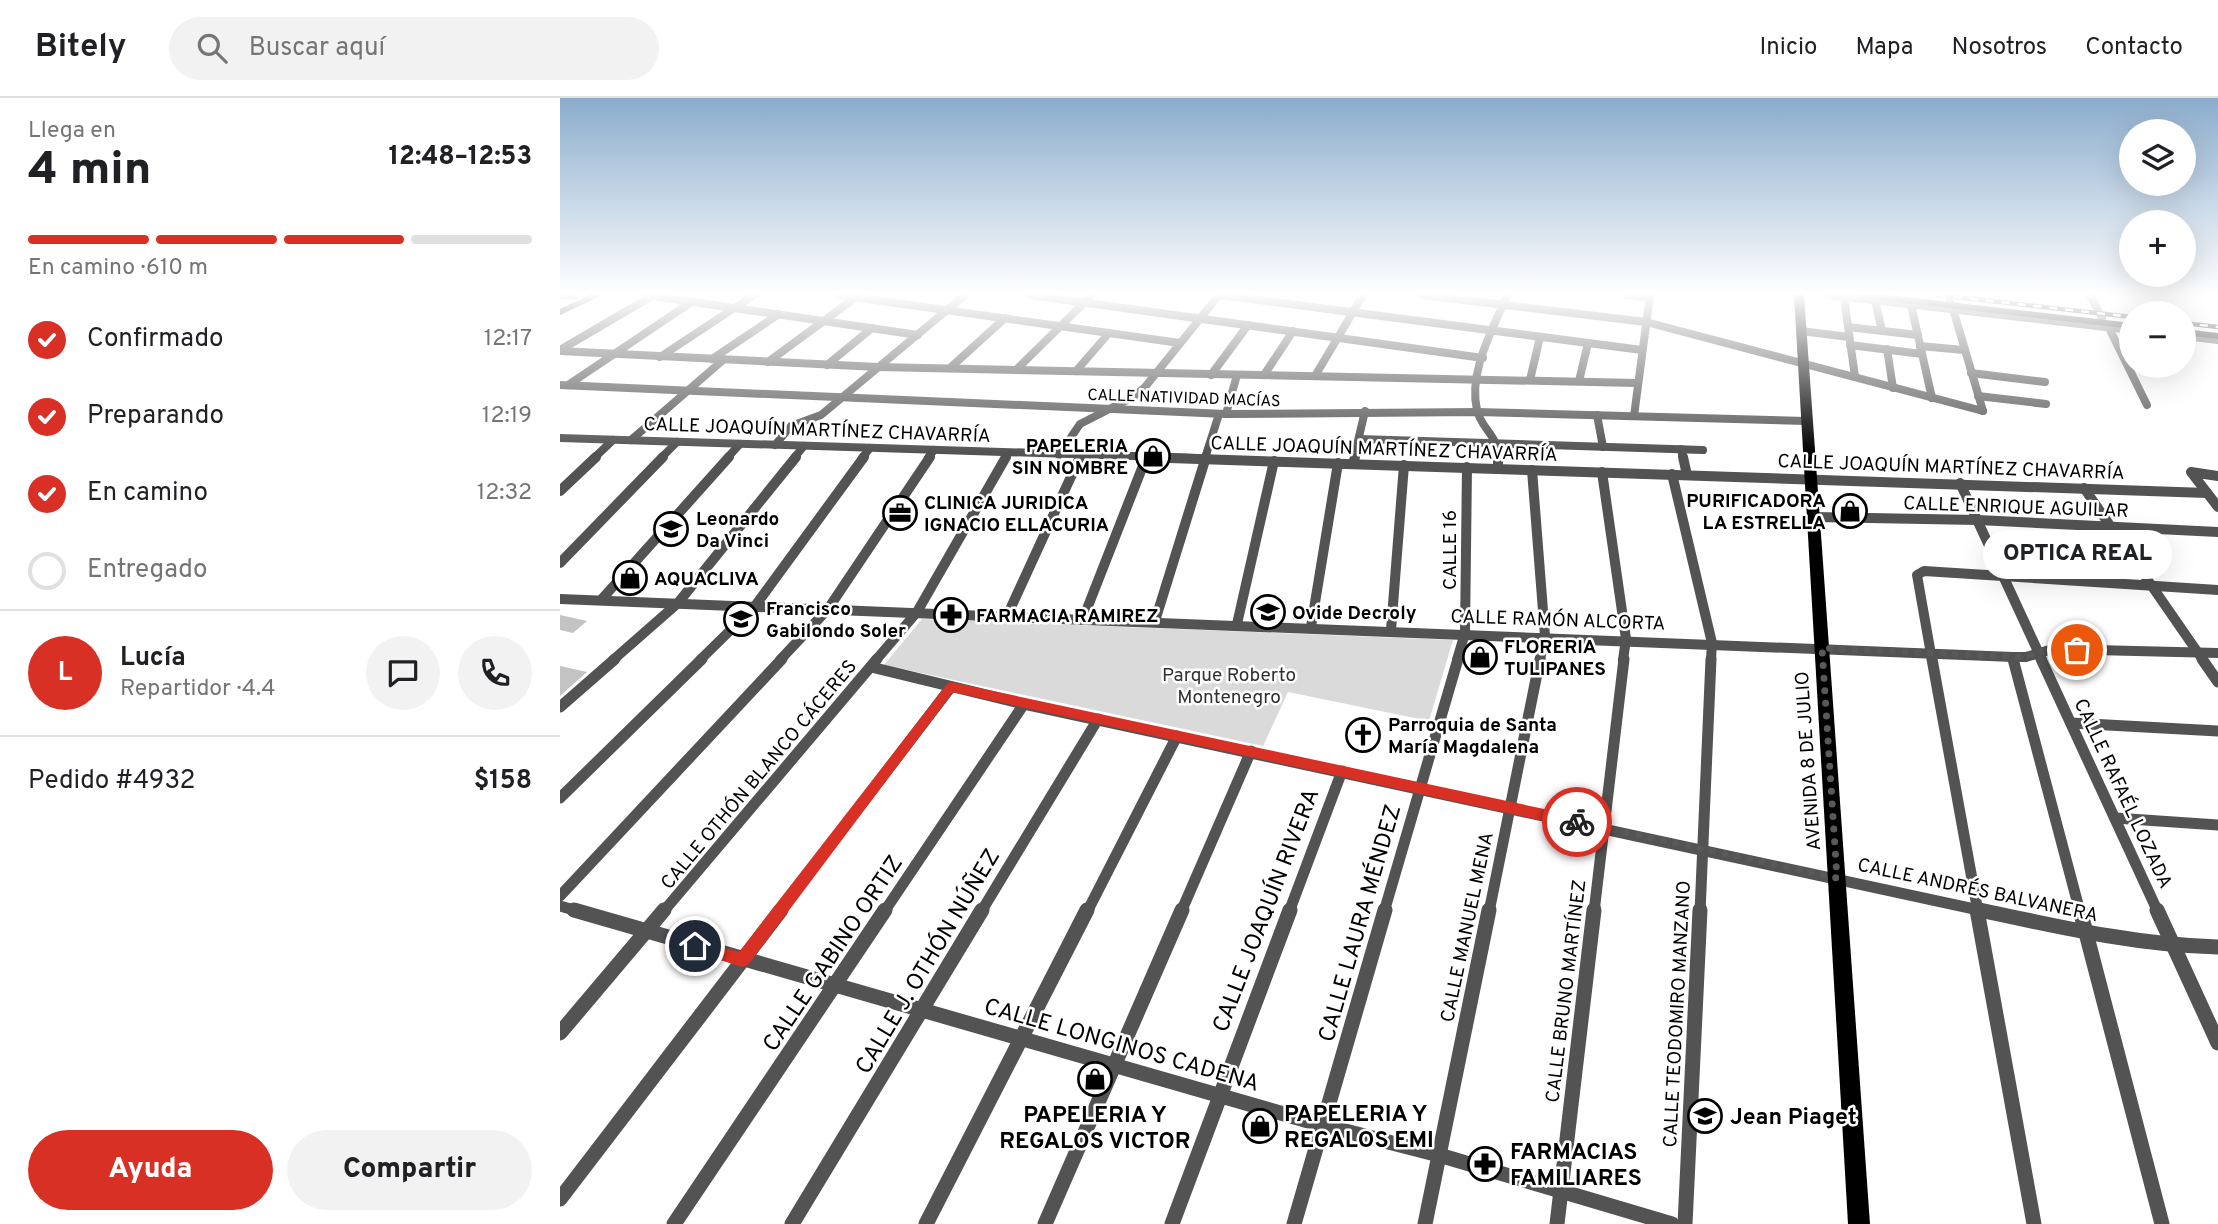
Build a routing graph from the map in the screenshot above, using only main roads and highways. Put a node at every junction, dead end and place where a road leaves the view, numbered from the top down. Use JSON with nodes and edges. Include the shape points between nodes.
{"nodes":[{"id":1,"x":1802,"y":348,"type":"edge"},
{"id":2,"x":1860,"y":1224,"type":"edge"}],
"edges":[{"from":1,"to":2,"type":"main road","name":"AVENIDA 8 DE JULIO"}]}
